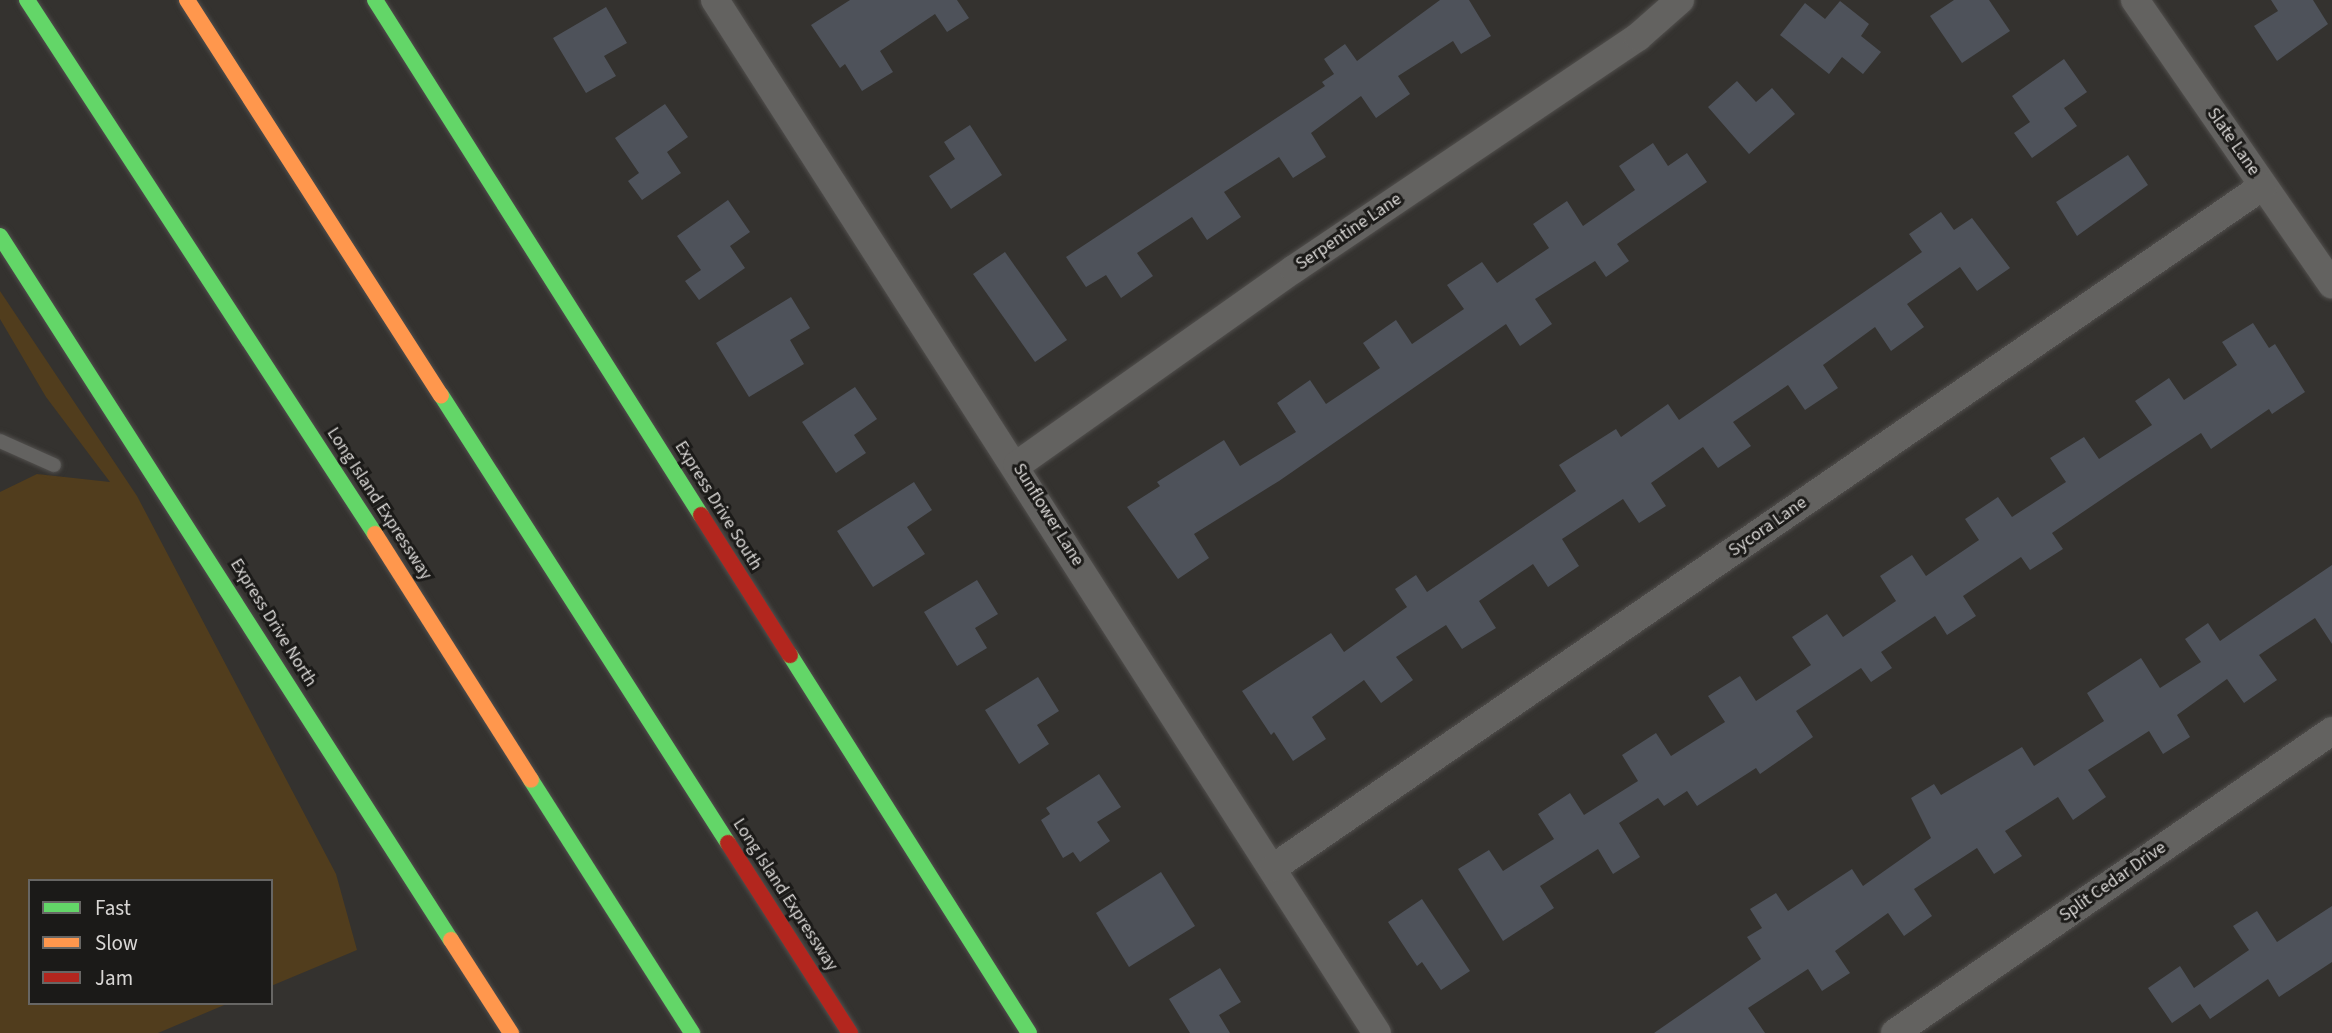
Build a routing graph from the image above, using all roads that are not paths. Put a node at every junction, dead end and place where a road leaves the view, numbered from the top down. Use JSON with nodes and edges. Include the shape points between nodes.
{"nodes":[{"id":1,"x":27,"y":0,"type":"edge"},
{"id":2,"x":187,"y":0,"type":"edge"},
{"id":3,"x":375,"y":0,"type":"edge"},
{"id":4,"x":715,"y":0,"type":"edge"},
{"id":5,"x":1680,"y":0,"type":"edge"},
{"id":6,"x":2135,"y":0,"type":"edge"},
{"id":7,"x":2263,"y":186,"type":"junction"},
{"id":8,"x":0,"y":236,"type":"edge"},
{"id":9,"x":2332,"y":284,"type":"edge"},
{"id":10,"x":0,"y":440,"type":"edge"},
{"id":11,"x":54,"y":465,"type":"dead end"},
{"id":12,"x":1017,"y":466,"type":"junction"},
{"id":13,"x":2332,"y":732,"type":"edge"},
{"id":14,"x":1273,"y":868,"type":"junction"},
{"id":15,"x":511,"y":1033,"type":"edge"},
{"id":16,"x":692,"y":1033,"type":"edge"},
{"id":17,"x":850,"y":1033,"type":"edge"},
{"id":18,"x":1029,"y":1033,"type":"edge"},
{"id":19,"x":1377,"y":1033,"type":"edge"},
{"id":20,"x":1895,"y":1033,"type":"edge"}],
"edges":[{"from":1,"to":16,"type":"main road","name":"Long Island Expressway","via":[[308,429]]},
{"from":2,"to":17,"type":"main road","name":"Long Island Expressway"},
{"from":3,"to":18,"type":"main road","name":"Express Drive South"},
{"from":4,"to":12,"type":"street","name":"Sunflower Lane"},
{"from":5,"to":12,"type":"street","name":"Serpentine Lane","via":[[1638,37],[1294,270]]},
{"from":6,"to":7,"type":"street","name":"Slate Lane"},
{"from":7,"to":9,"type":"street","name":"Slate Lane"},
{"from":7,"to":14,"type":"street","name":"Sycora Lane"},
{"from":8,"to":15,"type":"main road","name":"Express Drive North"},
{"from":10,"to":11,"type":"lane"},
{"from":12,"to":14,"type":"street","name":"Sunflower Lane"},
{"from":13,"to":20,"type":"street","name":"Split Cedar Drive"},
{"from":14,"to":19,"type":"street","name":"Sunflower Lane"}]}
